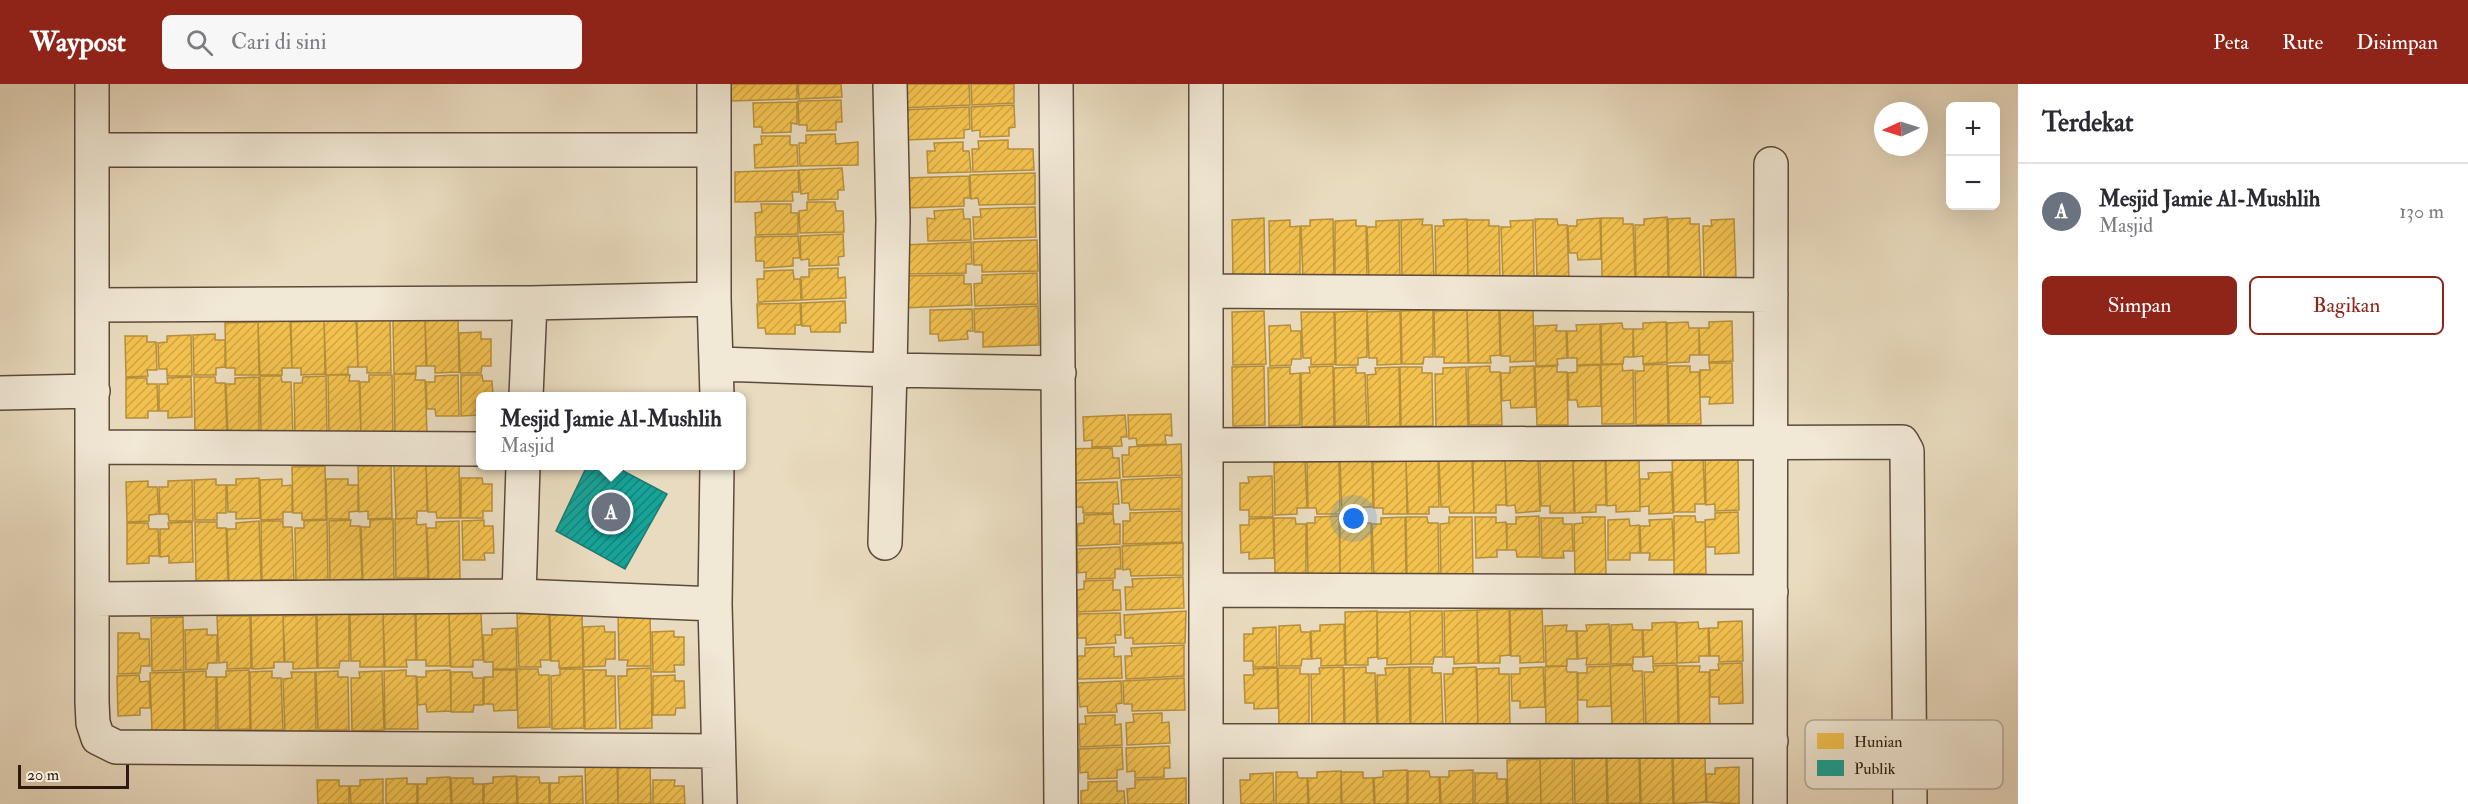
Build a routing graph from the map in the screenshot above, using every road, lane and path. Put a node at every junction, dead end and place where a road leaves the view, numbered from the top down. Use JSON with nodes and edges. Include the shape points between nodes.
{"nodes":[{"id":1,"x":92,"y":84,"type":"edge"},
{"id":2,"x":714,"y":84,"type":"edge"},
{"id":3,"x":890,"y":84,"type":"edge"},
{"id":4,"x":1056,"y":84,"type":"edge"},
{"id":5,"x":1206,"y":84,"type":"edge"},
{"id":6,"x":92,"y":150,"type":"junction"},
{"id":7,"x":714,"y":150,"type":"junction"},
{"id":8,"x":1771,"y":164,"type":"dead end"},
{"id":9,"x":1206,"y":291,"type":"junction"},
{"id":10,"x":1771,"y":295,"type":"junction"},
{"id":11,"x":714,"y":299,"type":"junction"},
{"id":12,"x":530,"y":303,"type":"junction"},
{"id":13,"x":93,"y":305,"type":"junction"},
{"id":14,"x":718,"y":364,"type":"junction"},
{"id":15,"x":891,"y":370,"type":"junction"},
{"id":16,"x":1059,"y":373,"type":"junction"},
{"id":17,"x":93,"y":391,"type":"junction"},
{"id":18,"x":526,"y":392,"type":"edge"},
{"id":19,"x":717,"y":392,"type":"edge"},
{"id":20,"x":0,"y":393,"type":"edge"},
{"id":21,"x":1771,"y":442,"type":"junction"},
{"id":22,"x":1206,"y":446,"type":"junction"},
{"id":23,"x":94,"y":447,"type":"junction"},
{"id":24,"x":476,"y":449,"type":"edge"},
{"id":25,"x":522,"y":470,"type":"edge"},
{"id":26,"x":717,"y":470,"type":"edge"},
{"id":27,"x":885,"y":543,"type":"dead end"},
{"id":28,"x":1206,"y":591,"type":"junction"},
{"id":29,"x":1771,"y":592,"type":"junction"},
{"id":30,"x":519,"y":596,"type":"junction"},
{"id":31,"x":94,"y":599,"type":"junction"},
{"id":32,"x":716,"y":604,"type":"junction"},
{"id":33,"x":1909,"y":720,"type":"edge"},
{"id":34,"x":1206,"y":741,"type":"junction"},
{"id":35,"x":1771,"y":741,"type":"junction"},
{"id":36,"x":718,"y":751,"type":"junction"},
{"id":37,"x":1910,"y":789,"type":"edge"},
{"id":38,"x":720,"y":804,"type":"edge"},
{"id":39,"x":1061,"y":804,"type":"edge"},
{"id":40,"x":1206,"y":804,"type":"edge"},
{"id":41,"x":1770,"y":804,"type":"edge"},
{"id":42,"x":1910,"y":804,"type":"edge"}],
"edges":[{"from":1,"to":6,"type":"street"},
{"from":2,"to":7,"type":"street"},
{"from":3,"to":15,"type":"street"},
{"from":4,"to":16,"type":"street"},
{"from":5,"to":9,"type":"street"},
{"from":6,"to":7,"type":"street"},
{"from":6,"to":13,"type":"street"},
{"from":7,"to":11,"type":"street"},
{"from":8,"to":10,"type":"street"},
{"from":9,"to":10,"type":"street"},
{"from":9,"to":22,"type":"street"},
{"from":10,"to":21,"type":"street"},
{"from":11,"to":12,"type":"street"},
{"from":11,"to":14,"type":"street"},
{"from":12,"to":13,"type":"street"},
{"from":12,"to":18,"type":"street"},
{"from":13,"to":17,"type":"street"},
{"from":14,"to":15,"type":"street"},
{"from":14,"to":19,"type":"street"},
{"from":15,"to":16,"type":"street"},
{"from":15,"to":27,"type":"street"},
{"from":16,"to":39,"type":"street"},
{"from":17,"to":20,"type":"street"},
{"from":17,"to":23,"type":"street"},
{"from":21,"to":22,"type":"street"},
{"from":21,"to":29,"type":"street"},
{"from":21,"to":33,"type":"street","via":[[1892,440],[1902,442],[1907,451]]},
{"from":22,"to":28,"type":"street"},
{"from":23,"to":24,"type":"street"},
{"from":23,"to":31,"type":"street"},
{"from":25,"to":30,"type":"street"},
{"from":26,"to":32,"type":"street"},
{"from":28,"to":29,"type":"street"},
{"from":28,"to":34,"type":"street"},
{"from":29,"to":35,"type":"street"},
{"from":30,"to":31,"type":"street"},
{"from":30,"to":32,"type":"street"},
{"from":31,"to":36,"type":"street","via":[[93,723],[98,738],[116,747]]},
{"from":32,"to":36,"type":"street"},
{"from":34,"to":35,"type":"street"},
{"from":34,"to":40,"type":"street"},
{"from":35,"to":41,"type":"street"},
{"from":36,"to":38,"type":"street"},
{"from":37,"to":42,"type":"street"}]}
